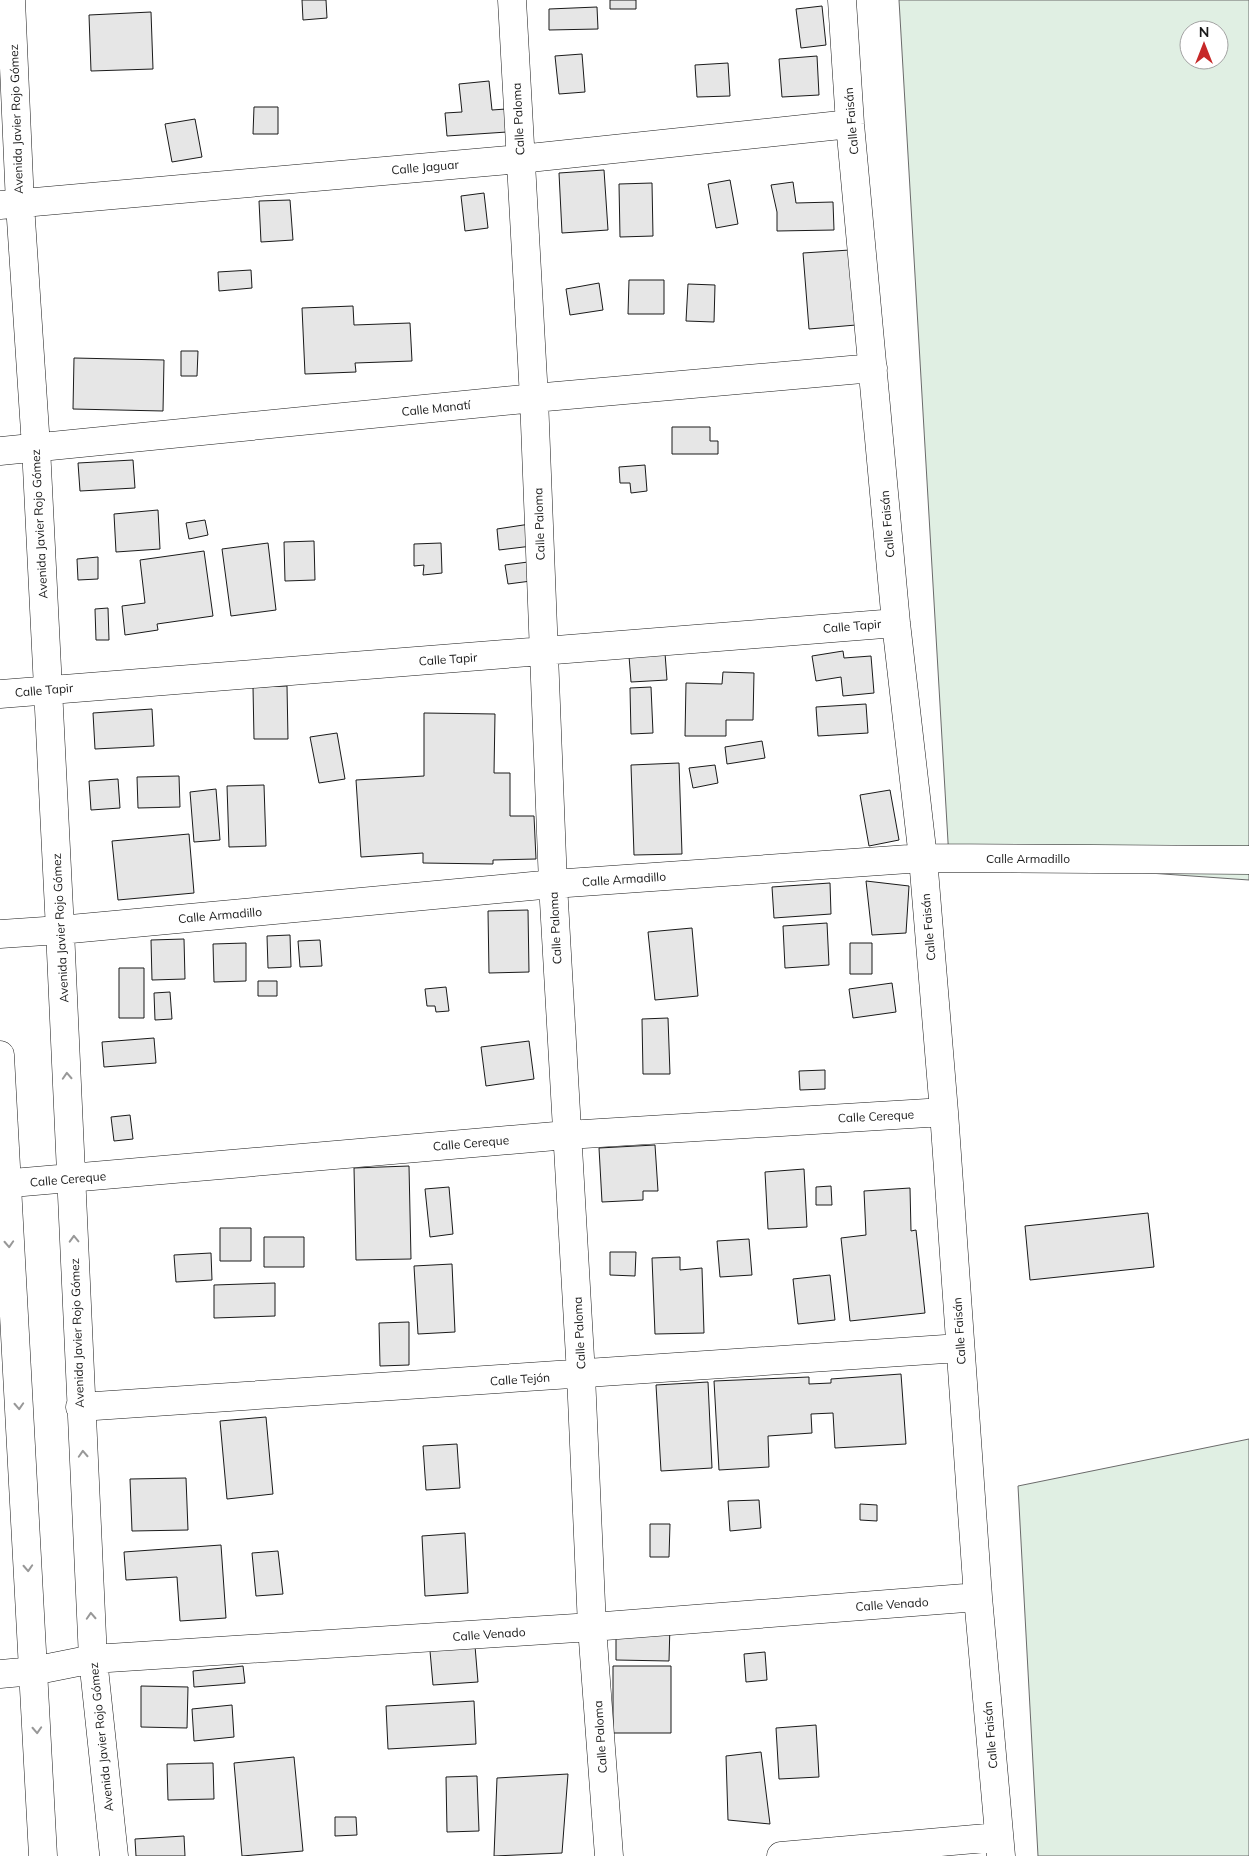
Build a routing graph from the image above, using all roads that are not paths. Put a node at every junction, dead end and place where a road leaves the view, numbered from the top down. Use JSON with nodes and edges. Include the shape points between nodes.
{"nodes":[{"id":1,"x":11,"y":0,"type":"edge"},
{"id":2,"x":512,"y":0,"type":"edge"},
{"id":3,"x":842,"y":0,"type":"edge"},
{"id":4,"x":850,"y":124,"type":"junction"},
{"id":5,"x":520,"y":159,"type":"junction"},
{"id":6,"x":10,"y":204,"type":"edge"},
{"id":7,"x":873,"y":368,"type":"junction"},
{"id":8,"x":534,"y":398,"type":"junction"},
{"id":9,"x":36,"y":447,"type":"junction"},
{"id":10,"x":0,"y":451,"type":"edge"},
{"id":11,"x":896,"y":623,"type":"junction"},
{"id":12,"x":544,"y":652,"type":"junction"},
{"id":13,"x":47,"y":689,"type":"junction"},
{"id":14,"x":0,"y":694,"type":"edge"},
{"id":15,"x":923,"y":858,"type":"junction"},
{"id":16,"x":1249,"y":860,"type":"edge"},
{"id":17,"x":553,"y":884,"type":"junction"},
{"id":18,"x":60,"y":930,"type":"junction"},
{"id":19,"x":0,"y":934,"type":"edge"},
{"id":20,"x":0,"y":1055,"type":"edge"},
{"id":21,"x":944,"y":1112,"type":"junction"},
{"id":22,"x":567,"y":1135,"type":"junction"},
{"id":23,"x":71,"y":1178,"type":"junction"},
{"id":24,"x":3,"y":1184,"type":"edge"},
{"id":25,"x":960,"y":1348,"type":"junction"},
{"id":26,"x":581,"y":1375,"type":"junction"},
{"id":27,"x":80,"y":1407,"type":"junction"},
{"id":28,"x":978,"y":1597,"type":"junction"},
{"id":29,"x":592,"y":1627,"type":"junction"},
{"id":30,"x":93,"y":1659,"type":"junction"},
{"id":31,"x":34,"y":1671,"type":"junction"},
{"id":32,"x":0,"y":1674,"type":"edge"},
{"id":33,"x":999,"y":1847,"type":"edge"},
{"id":34,"x":43,"y":1856,"type":"edge"},
{"id":35,"x":114,"y":1856,"type":"edge"},
{"id":36,"x":609,"y":1856,"type":"edge"},
{"id":37,"x":781,"y":1856,"type":"edge"}],
"edges":[{"from":1,"to":6,"type":"street","name":"Avenida Javier Rojo Gómez"},
{"from":2,"to":5,"type":"street","name":"Calle Paloma"},
{"from":3,"to":4,"type":"street","name":"Calle Faisán"},
{"from":4,"to":5,"type":"street","name":"Calle Jaguar"},
{"from":4,"to":7,"type":"street","name":"Calle Faisán"},
{"from":5,"to":6,"type":"street","name":"Calle Jaguar"},
{"from":5,"to":8,"type":"street","name":"Calle Paloma"},
{"from":6,"to":9,"type":"street","name":"Avenida Javier Rojo Gómez"},
{"from":7,"to":8,"type":"street","name":"Calle Manatí"},
{"from":7,"to":11,"type":"street","name":"Calle Faisán"},
{"from":8,"to":9,"type":"street","name":"Calle Manatí"},
{"from":8,"to":12,"type":"street","name":"Calle Paloma"},
{"from":9,"to":10,"type":"street","name":"Calle Manatí"},
{"from":9,"to":13,"type":"street","name":"Avenida Javier Rojo Gómez"},
{"from":11,"to":12,"type":"street","name":"Calle Tapir"},
{"from":11,"to":15,"type":"street","name":"Calle Faisán"},
{"from":12,"to":13,"type":"street","name":"Calle Tapir"},
{"from":12,"to":17,"type":"street","name":"Calle Paloma"},
{"from":13,"to":14,"type":"street","name":"Calle Tapir"},
{"from":13,"to":18,"type":"street","name":"Avenida Javier Rojo Gómez"},
{"from":15,"to":16,"type":"street","name":"Calle Armadillo"},
{"from":15,"to":17,"type":"street","name":"Calle Armadillo"},
{"from":15,"to":21,"type":"street","name":"Calle Faisán"},
{"from":17,"to":18,"type":"street","name":"Calle Armadillo"},
{"from":17,"to":22,"type":"street","name":"Calle Paloma"},
{"from":18,"to":19,"type":"street","name":"Calle Armadillo"},
{"from":23,"to":18,"type":"street","name":"Avenida Javier Rojo Gómez","one_way":true},
{"from":20,"to":24,"type":"street"},
{"from":21,"to":22,"type":"street","name":"Calle Cereque"},
{"from":21,"to":25,"type":"street","name":"Calle Faisán"},
{"from":22,"to":23,"type":"street","name":"Calle Cereque"},
{"from":22,"to":26,"type":"street","name":"Calle Paloma"},
{"from":23,"to":24,"type":"street","name":"Calle Cereque"},
{"from":27,"to":23,"type":"street","name":"Avenida Javier Rojo Gómez","one_way":true},
{"from":24,"to":31,"type":"street","one_way":true},
{"from":25,"to":26,"type":"street","name":"Calle Tejón"},
{"from":25,"to":28,"type":"street","name":"Calle Faisán"},
{"from":26,"to":27,"type":"street","name":"Calle Tejón"},
{"from":26,"to":29,"type":"street","name":"Calle Paloma"},
{"from":30,"to":27,"type":"street","name":"Avenida Javier Rojo Gómez","one_way":true},
{"from":28,"to":29,"type":"street","name":"Calle Venado"},
{"from":28,"to":33,"type":"street","name":"Calle Faisán"},
{"from":29,"to":30,"type":"street","name":"Calle Venado"},
{"from":29,"to":36,"type":"street","name":"Calle Paloma"},
{"from":30,"to":31,"type":"street","name":"Calle Venado"},
{"from":30,"to":35,"type":"street","name":"Avenida Javier Rojo Gómez"},
{"from":31,"to":32,"type":"street","name":"Calle Venado"},
{"from":31,"to":34,"type":"street","one_way":true},
{"from":33,"to":37,"type":"street"}]}
